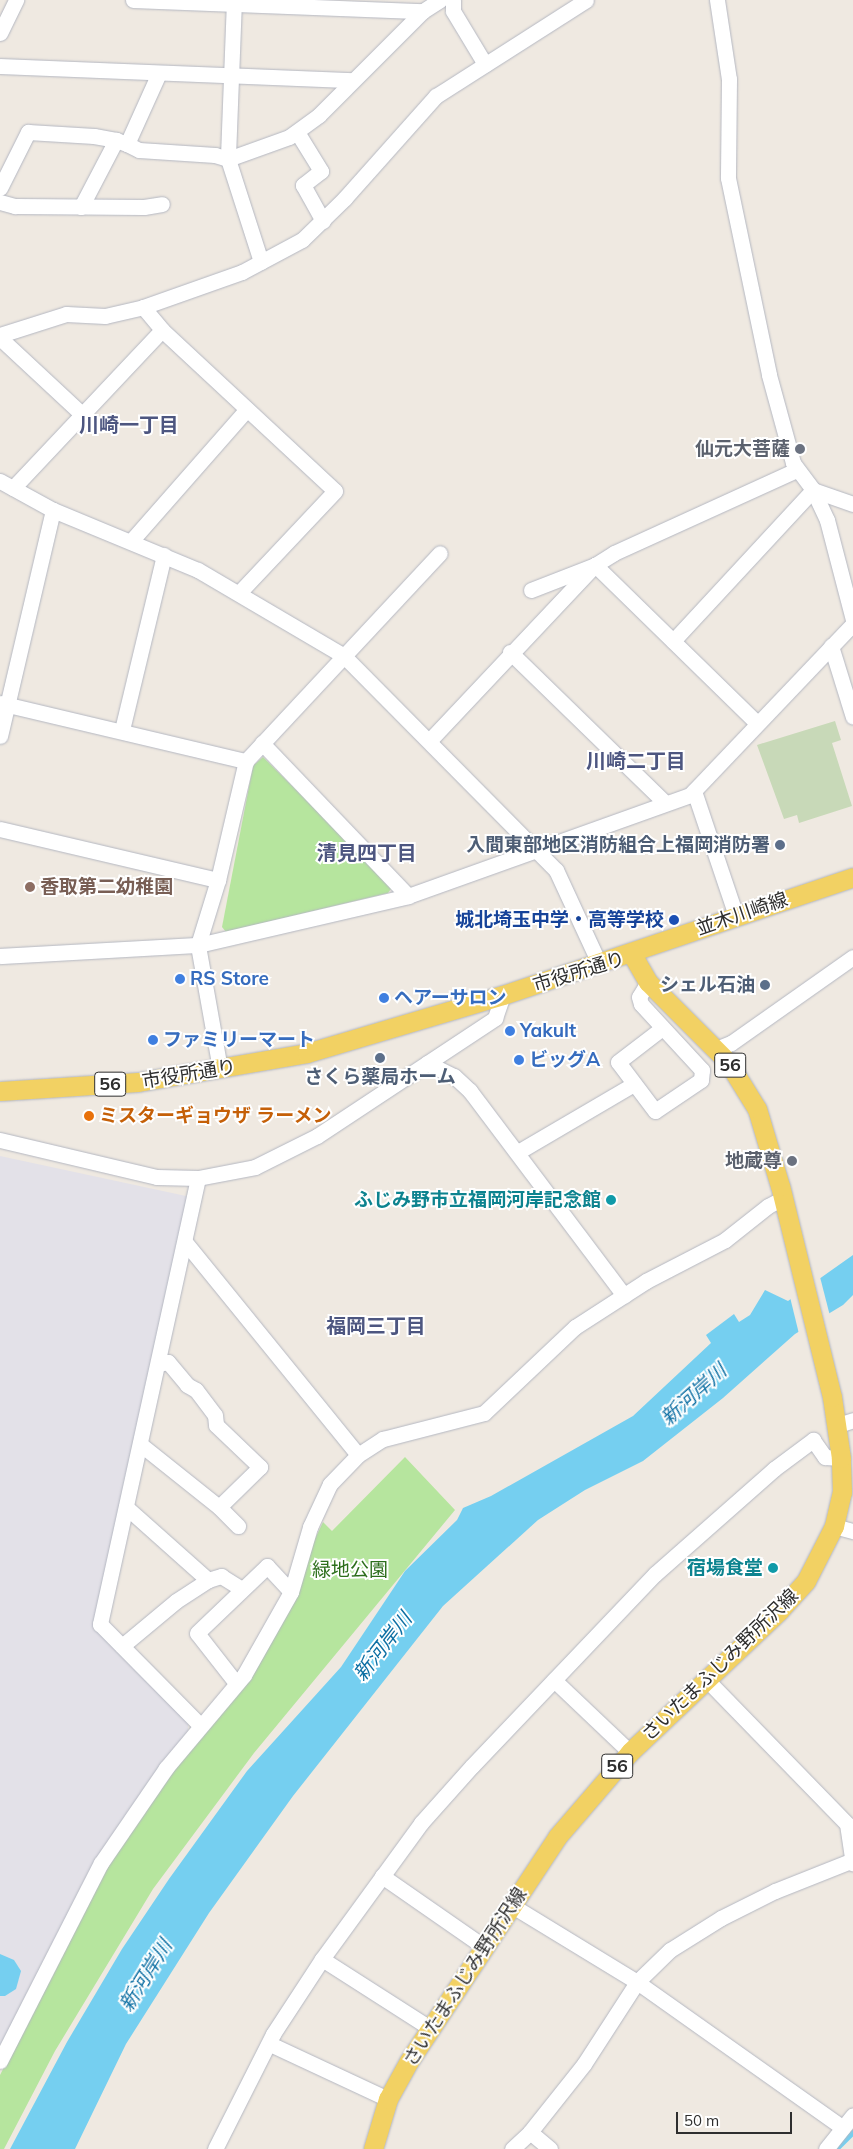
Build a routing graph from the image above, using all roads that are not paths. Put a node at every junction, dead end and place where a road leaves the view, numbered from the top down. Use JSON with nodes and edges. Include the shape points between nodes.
{"nodes":[{"id":1,"x":16,"y":0,"type":"edge"},
{"id":2,"x":133,"y":0,"type":"edge"},
{"id":3,"x":440,"y":0,"type":"edge"},
{"id":4,"x":453,"y":0,"type":"edge"},
{"id":5,"x":586,"y":0,"type":"edge"},
{"id":6,"x":717,"y":0,"type":"edge"},
{"id":7,"x":234,"y":2,"type":"edge"},
{"id":8,"x":423,"y":11,"type":"junction"},
{"id":9,"x":0,"y":32,"type":"edge"},
{"id":10,"x":485,"y":64,"type":"junction"},
{"id":11,"x":0,"y":66,"type":"edge"},
{"id":12,"x":159,"y":73,"type":"junction"},
{"id":13,"x":231,"y":76,"type":"junction"},
{"id":14,"x":352,"y":80,"type":"junction"},
{"id":15,"x":297,"y":132,"type":"junction"},
{"id":16,"x":122,"y":142,"type":"junction"},
{"id":17,"x":228,"y":159,"type":"junction"},
{"id":18,"x":0,"y":188,"type":"edge"},
{"id":19,"x":0,"y":202,"type":"edge"},
{"id":20,"x":162,"y":204,"type":"dead end"},
{"id":21,"x":81,"y":207,"type":"junction"},
{"id":22,"x":323,"y":221,"type":"junction"},
{"id":23,"x":261,"y":262,"type":"junction"},
{"id":24,"x":143,"y":307,"type":"junction"},
{"id":25,"x":162,"y":330,"type":"junction"},
{"id":26,"x":0,"y":337,"type":"edge"},
{"id":27,"x":247,"y":409,"type":"junction"},
{"id":28,"x":83,"y":415,"type":"junction"},
{"id":29,"x":796,"y":470,"type":"junction"},
{"id":30,"x":0,"y":481,"type":"edge"},
{"id":31,"x":13,"y":488,"type":"junction"},
{"id":32,"x":813,"y":490,"type":"junction"},
{"id":33,"x":853,"y":504,"type":"edge"},
{"id":34,"x":53,"y":510,"type":"junction"},
{"id":35,"x":132,"y":540,"type":"junction"},
{"id":36,"x":440,"y":553,"type":"dead end"},
{"id":37,"x":164,"y":555,"type":"junction"},
{"id":38,"x":595,"y":565,"type":"junction"},
{"id":39,"x":531,"y":590,"type":"dead end"},
{"id":40,"x":239,"y":593,"type":"junction"},
{"id":41,"x":853,"y":622,"type":"edge"},
{"id":42,"x":673,"y":641,"type":"junction"},
{"id":43,"x":832,"y":646,"type":"junction"},
{"id":44,"x":510,"y":652,"type":"junction"},
{"id":45,"x":344,"y":656,"type":"junction"},
{"id":46,"x":4,"y":704,"type":"edge"},
{"id":47,"x":853,"y":717,"type":"edge"},
{"id":48,"x":757,"y":723,"type":"junction"},
{"id":49,"x":122,"y":730,"type":"junction"},
{"id":50,"x":0,"y":736,"type":"edge"},
{"id":51,"x":430,"y":740,"type":"junction"},
{"id":52,"x":262,"y":743,"type":"junction"},
{"id":53,"x":246,"y":761,"type":"junction"},
{"id":54,"x":694,"y":791,"type":"junction"},
{"id":55,"x":664,"y":802,"type":"junction"},
{"id":56,"x":0,"y":828,"type":"edge"},
{"id":57,"x":536,"y":848,"type":"junction"},
{"id":58,"x":853,"y":877,"type":"edge"},
{"id":59,"x":218,"y":880,"type":"junction"},
{"id":60,"x":408,"y":896,"type":"junction"},
{"id":61,"x":736,"y":916,"type":"junction"},
{"id":62,"x":198,"y":945,"type":"junction"},
{"id":63,"x":631,"y":953,"type":"junction"},
{"id":64,"x":0,"y":956,"type":"edge"},
{"id":65,"x":853,"y":957,"type":"edge"},
{"id":66,"x":599,"y":964,"type":"junction"},
{"id":67,"x":648,"y":982,"type":"junction"},
{"id":68,"x":504,"y":995,"type":"junction"},
{"id":69,"x":661,"y":1029,"type":"junction"},
{"id":70,"x":716,"y":1048,"type":"junction"},
{"id":71,"x":428,"y":1062,"type":"junction"},
{"id":72,"x":220,"y":1069,"type":"junction"},
{"id":73,"x":634,"y":1084,"type":"junction"},
{"id":74,"x":0,"y":1091,"type":"edge"},
{"id":75,"x":0,"y":1140,"type":"edge"},
{"id":76,"x":518,"y":1152,"type":"junction"},
{"id":77,"x":198,"y":1178,"type":"junction"},
{"id":78,"x":784,"y":1201,"type":"junction"},
{"id":79,"x":185,"y":1242,"type":"junction"},
{"id":80,"x":624,"y":1295,"type":"junction"},
{"id":81,"x":158,"y":1364,"type":"junction"},
{"id":82,"x":845,"y":1422,"type":"edge"},
{"id":83,"x":140,"y":1444,"type":"junction"},
{"id":84,"x":358,"y":1455,"type":"junction"},
{"id":85,"x":842,"y":1458,"type":"junction"},
{"id":86,"x":126,"y":1507,"type":"junction"},
{"id":87,"x":219,"y":1507,"type":"junction"},
{"id":88,"x":238,"y":1526,"type":"dead end"},
{"id":89,"x":834,"y":1526,"type":"junction"},
{"id":90,"x":853,"y":1531,"type":"edge"},
{"id":91,"x":208,"y":1580,"type":"junction"},
{"id":92,"x":242,"y":1589,"type":"junction"},
{"id":93,"x":291,"y":1592,"type":"junction"},
{"id":94,"x":122,"y":1646,"type":"junction"},
{"id":95,"x":554,"y":1680,"type":"junction"},
{"id":96,"x":706,"y":1680,"type":"junction"},
{"id":97,"x":236,"y":1683,"type":"junction"},
{"id":98,"x":200,"y":1725,"type":"junction"},
{"id":99,"x":630,"y":1752,"type":"junction"},
{"id":100,"x":851,"y":1832,"type":"edge"},
{"id":101,"x":853,"y":1861,"type":"edge"},
{"id":102,"x":382,"y":1876,"type":"junction"},
{"id":103,"x":511,"y":1905,"type":"junction"},
{"id":104,"x":484,"y":1947,"type":"junction"},
{"id":105,"x":322,"y":1959,"type":"junction"},
{"id":106,"x":637,"y":1982,"type":"junction"},
{"id":107,"x":430,"y":2028,"type":"junction"},
{"id":108,"x":270,"y":2044,"type":"junction"},
{"id":109,"x":0,"y":2061,"type":"edge"},
{"id":110,"x":388,"y":2099,"type":"junction"},
{"id":111,"x":853,"y":2115,"type":"edge"},
{"id":112,"x":843,"y":2128,"type":"junction"},
{"id":113,"x":530,"y":2132,"type":"junction"},
{"id":114,"x":215,"y":2149,"type":"edge"},
{"id":115,"x":373,"y":2149,"type":"edge"},
{"id":116,"x":512,"y":2149,"type":"edge"},
{"id":117,"x":550,"y":2149,"type":"edge"},
{"id":118,"x":826,"y":2149,"type":"edge"}],
"edges":[{"from":1,"to":9,"type":"street"},
{"from":2,"to":7,"type":"street"},
{"from":3,"to":8,"type":"street"},
{"from":4,"to":10,"type":"street","via":[[453,11]]},
{"from":5,"to":10,"type":"street"},
{"from":6,"to":29,"type":"street","via":[[729,79],[728,178],[769,375]]},
{"from":7,"to":8,"type":"street"},
{"from":7,"to":13,"type":"street"},
{"from":8,"to":14,"type":"street"},
{"from":10,"to":22,"type":"street","via":[[436,96]]},
{"from":11,"to":12,"type":"street"},
{"from":12,"to":13,"type":"street"},
{"from":12,"to":16,"type":"street"},
{"from":13,"to":14,"type":"street"},
{"from":13,"to":17,"type":"street"},
{"from":14,"to":15,"type":"street"},
{"from":15,"to":17,"type":"street"},
{"from":15,"to":22,"type":"street","via":[[322,171],[302,186]]},
{"from":16,"to":17,"type":"street","via":[[138,150],[216,155]]},
{"from":16,"to":18,"type":"street","via":[[94,136],[28,132]]},
{"from":16,"to":21,"type":"street"},
{"from":17,"to":23,"type":"street"},
{"from":19,"to":21,"type":"street","via":[[15,206]]},
{"from":20,"to":21,"type":"street"},
{"from":22,"to":23,"type":"street","via":[[302,240]]},
{"from":23,"to":24,"type":"street","via":[[201,288]]},
{"from":24,"to":25,"type":"street"},
{"from":24,"to":26,"type":"street","via":[[105,316],[66,314]]},
{"from":25,"to":27,"type":"street"},
{"from":25,"to":28,"type":"street"},
{"from":26,"to":28,"type":"street"},
{"from":27,"to":35,"type":"street"},
{"from":27,"to":40,"type":"street","via":[[335,491]]},
{"from":28,"to":31,"type":"street"},
{"from":29,"to":32,"type":"street"},
{"from":29,"to":38,"type":"street","via":[[614,553]]},
{"from":30,"to":31,"type":"street"},
{"from":31,"to":34,"type":"street"},
{"from":32,"to":33,"type":"street"},
{"from":32,"to":41,"type":"street","via":[[827,520]]},
{"from":32,"to":42,"type":"street"},
{"from":34,"to":35,"type":"street"},
{"from":34,"to":46,"type":"street"},
{"from":35,"to":37,"type":"street"},
{"from":36,"to":45,"type":"street"},
{"from":37,"to":40,"type":"street"},
{"from":37,"to":49,"type":"street"},
{"from":38,"to":39,"type":"street"},
{"from":38,"to":42,"type":"street"},
{"from":38,"to":44,"type":"street"},
{"from":40,"to":45,"type":"street"},
{"from":41,"to":43,"type":"street"},
{"from":42,"to":48,"type":"street"},
{"from":43,"to":47,"type":"street"},
{"from":43,"to":48,"type":"street"},
{"from":44,"to":51,"type":"street"},
{"from":44,"to":55,"type":"street"},
{"from":45,"to":51,"type":"street"},
{"from":45,"to":52,"type":"street"},
{"from":46,"to":49,"type":"street"},
{"from":46,"to":50,"type":"street"},
{"from":48,"to":54,"type":"street"},
{"from":49,"to":53,"type":"street"},
{"from":51,"to":57,"type":"street"},
{"from":52,"to":53,"type":"street"},
{"from":52,"to":60,"type":"street"},
{"from":53,"to":59,"type":"street"},
{"from":54,"to":55,"type":"street"},
{"from":54,"to":61,"type":"street"},
{"from":55,"to":57,"type":"street"},
{"from":56,"to":59,"type":"street"},
{"from":57,"to":60,"type":"street"},
{"from":57,"to":66,"type":"street","via":[[556,870]]},
{"from":58,"to":61,"type":"main road","name":"並木川崎線"},
{"from":59,"to":62,"type":"street"},
{"from":60,"to":62,"type":"street"},
{"from":61,"to":63,"type":"main road","name":"並木川崎線"},
{"from":62,"to":64,"type":"street"},
{"from":62,"to":72,"type":"street"},
{"from":63,"to":66,"type":"main road","name":"市役所通り","number":"56"},
{"from":63,"to":67,"type":"main road","name":"市役所通り","number":"56"},
{"from":65,"to":70,"type":"street","via":[[731,1043]]},
{"from":66,"to":68,"type":"main road","name":"市役所通り","number":"56"},
{"from":67,"to":69,"type":"street","via":[[639,997]]},
{"from":67,"to":70,"type":"main road","name":"市役所通り","number":"56"},
{"from":68,"to":71,"type":"street","via":[[496,1018]]},
{"from":68,"to":72,"type":"main road","name":"市役所通り","number":"56","via":[[307,1053]]},
{"from":69,"to":73,"type":"street","via":[[618,1062]]},
{"from":69,"to":73,"type":"street","via":[[702,1070],[701,1080],[655,1110]]},
{"from":70,"to":78,"type":"main road","name":"市役所通り","number":"56","via":[[745,1086],[757,1109]]},
{"from":71,"to":76,"type":"street","via":[[454,1076]]},
{"from":71,"to":77,"type":"street","via":[[317,1136],[255,1167]]},
{"from":72,"to":74,"type":"main road","name":"市役所通り","number":"56","via":[[138,1082]]},
{"from":73,"to":76,"type":"street"},
{"from":75,"to":77,"type":"street","via":[[157,1177]]},
{"from":76,"to":80,"type":"street"},
{"from":77,"to":79,"type":"street"},
{"from":78,"to":80,"type":"street","via":[[768,1206],[725,1240]]},
{"from":78,"to":82,"type":"main road","name":"さいたまふじみ野所沢線","number":"56","via":[[832,1396]]},
{"from":79,"to":81,"type":"street"},
{"from":79,"to":84,"type":"street"},
{"from":80,"to":84,"type":"street","via":[[575,1327],[484,1413],[383,1439]]},
{"from":81,"to":83,"type":"street"},
{"from":81,"to":87,"type":"street","via":[[168,1362],[187,1385],[196,1390],[215,1415],[216,1425],[260,1467]]},
{"from":82,"to":85,"type":"main road","name":"さいたまふじみ野所沢線","number":"56"},
{"from":83,"to":86,"type":"street"},
{"from":83,"to":87,"type":"street"},
{"from":84,"to":93,"type":"street","via":[[330,1484],[310,1527]]},
{"from":85,"to":89,"type":"main road","name":"さいたまふじみ野所沢線","number":"56","via":[[842,1492]]},
{"from":85,"to":95,"type":"street","via":[[825,1457],[813,1440],[774,1469],[655,1574]]},
{"from":86,"to":91,"type":"street"},
{"from":86,"to":94,"type":"street","via":[[100,1624]]},
{"from":87,"to":88,"type":"street"},
{"from":89,"to":90,"type":"street"},
{"from":89,"to":96,"type":"main road","name":"さいたまふじみ野所沢線","number":"56","via":[[806,1581]]},
{"from":91,"to":92,"type":"street","via":[[221,1576]]},
{"from":91,"to":94,"type":"street","via":[[176,1601]]},
{"from":92,"to":93,"type":"street","via":[[267,1566]]},
{"from":92,"to":97,"type":"street","via":[[197,1633]]},
{"from":93,"to":97,"type":"street"},
{"from":94,"to":98,"type":"street"},
{"from":95,"to":99,"type":"street"},
{"from":95,"to":102,"type":"street","via":[[421,1824]]},
{"from":96,"to":99,"type":"main road","name":"さいたまふじみ野所沢線","number":"56"},
{"from":96,"to":100,"type":"street","via":[[847,1824]]},
{"from":97,"to":98,"type":"street"},
{"from":98,"to":109,"type":"street","via":[[166,1768],[101,1863]]},
{"from":99,"to":103,"type":"main road","name":"さいたまふじみ野所沢線","number":"56","via":[[582,1804]]},
{"from":100,"to":101,"type":"street"},
{"from":101,"to":106,"type":"street","via":[[775,1891],[721,1918],[670,1950]]},
{"from":102,"to":104,"type":"street"},
{"from":102,"to":105,"type":"street"},
{"from":103,"to":104,"type":"main road","name":"さいたまふじみ野所沢線","number":"56"},
{"from":103,"to":106,"type":"street"},
{"from":104,"to":107,"type":"main road","name":"さいたまふじみ野所沢線","number":"56"},
{"from":105,"to":107,"type":"street"},
{"from":105,"to":108,"type":"street","via":[[273,2034]]},
{"from":106,"to":112,"type":"street"},
{"from":106,"to":113,"type":"street","via":[[584,2064]]},
{"from":107,"to":110,"type":"main road","name":"さいたまふじみ野所沢線","number":"56"},
{"from":108,"to":110,"type":"street"},
{"from":108,"to":114,"type":"street"},
{"from":110,"to":115,"type":"main road","name":"さいたまふじみ野所沢線","number":"56"},
{"from":111,"to":112,"type":"street"},
{"from":112,"to":118,"type":"street"},
{"from":113,"to":116,"type":"street"},
{"from":113,"to":117,"type":"street"}]}
